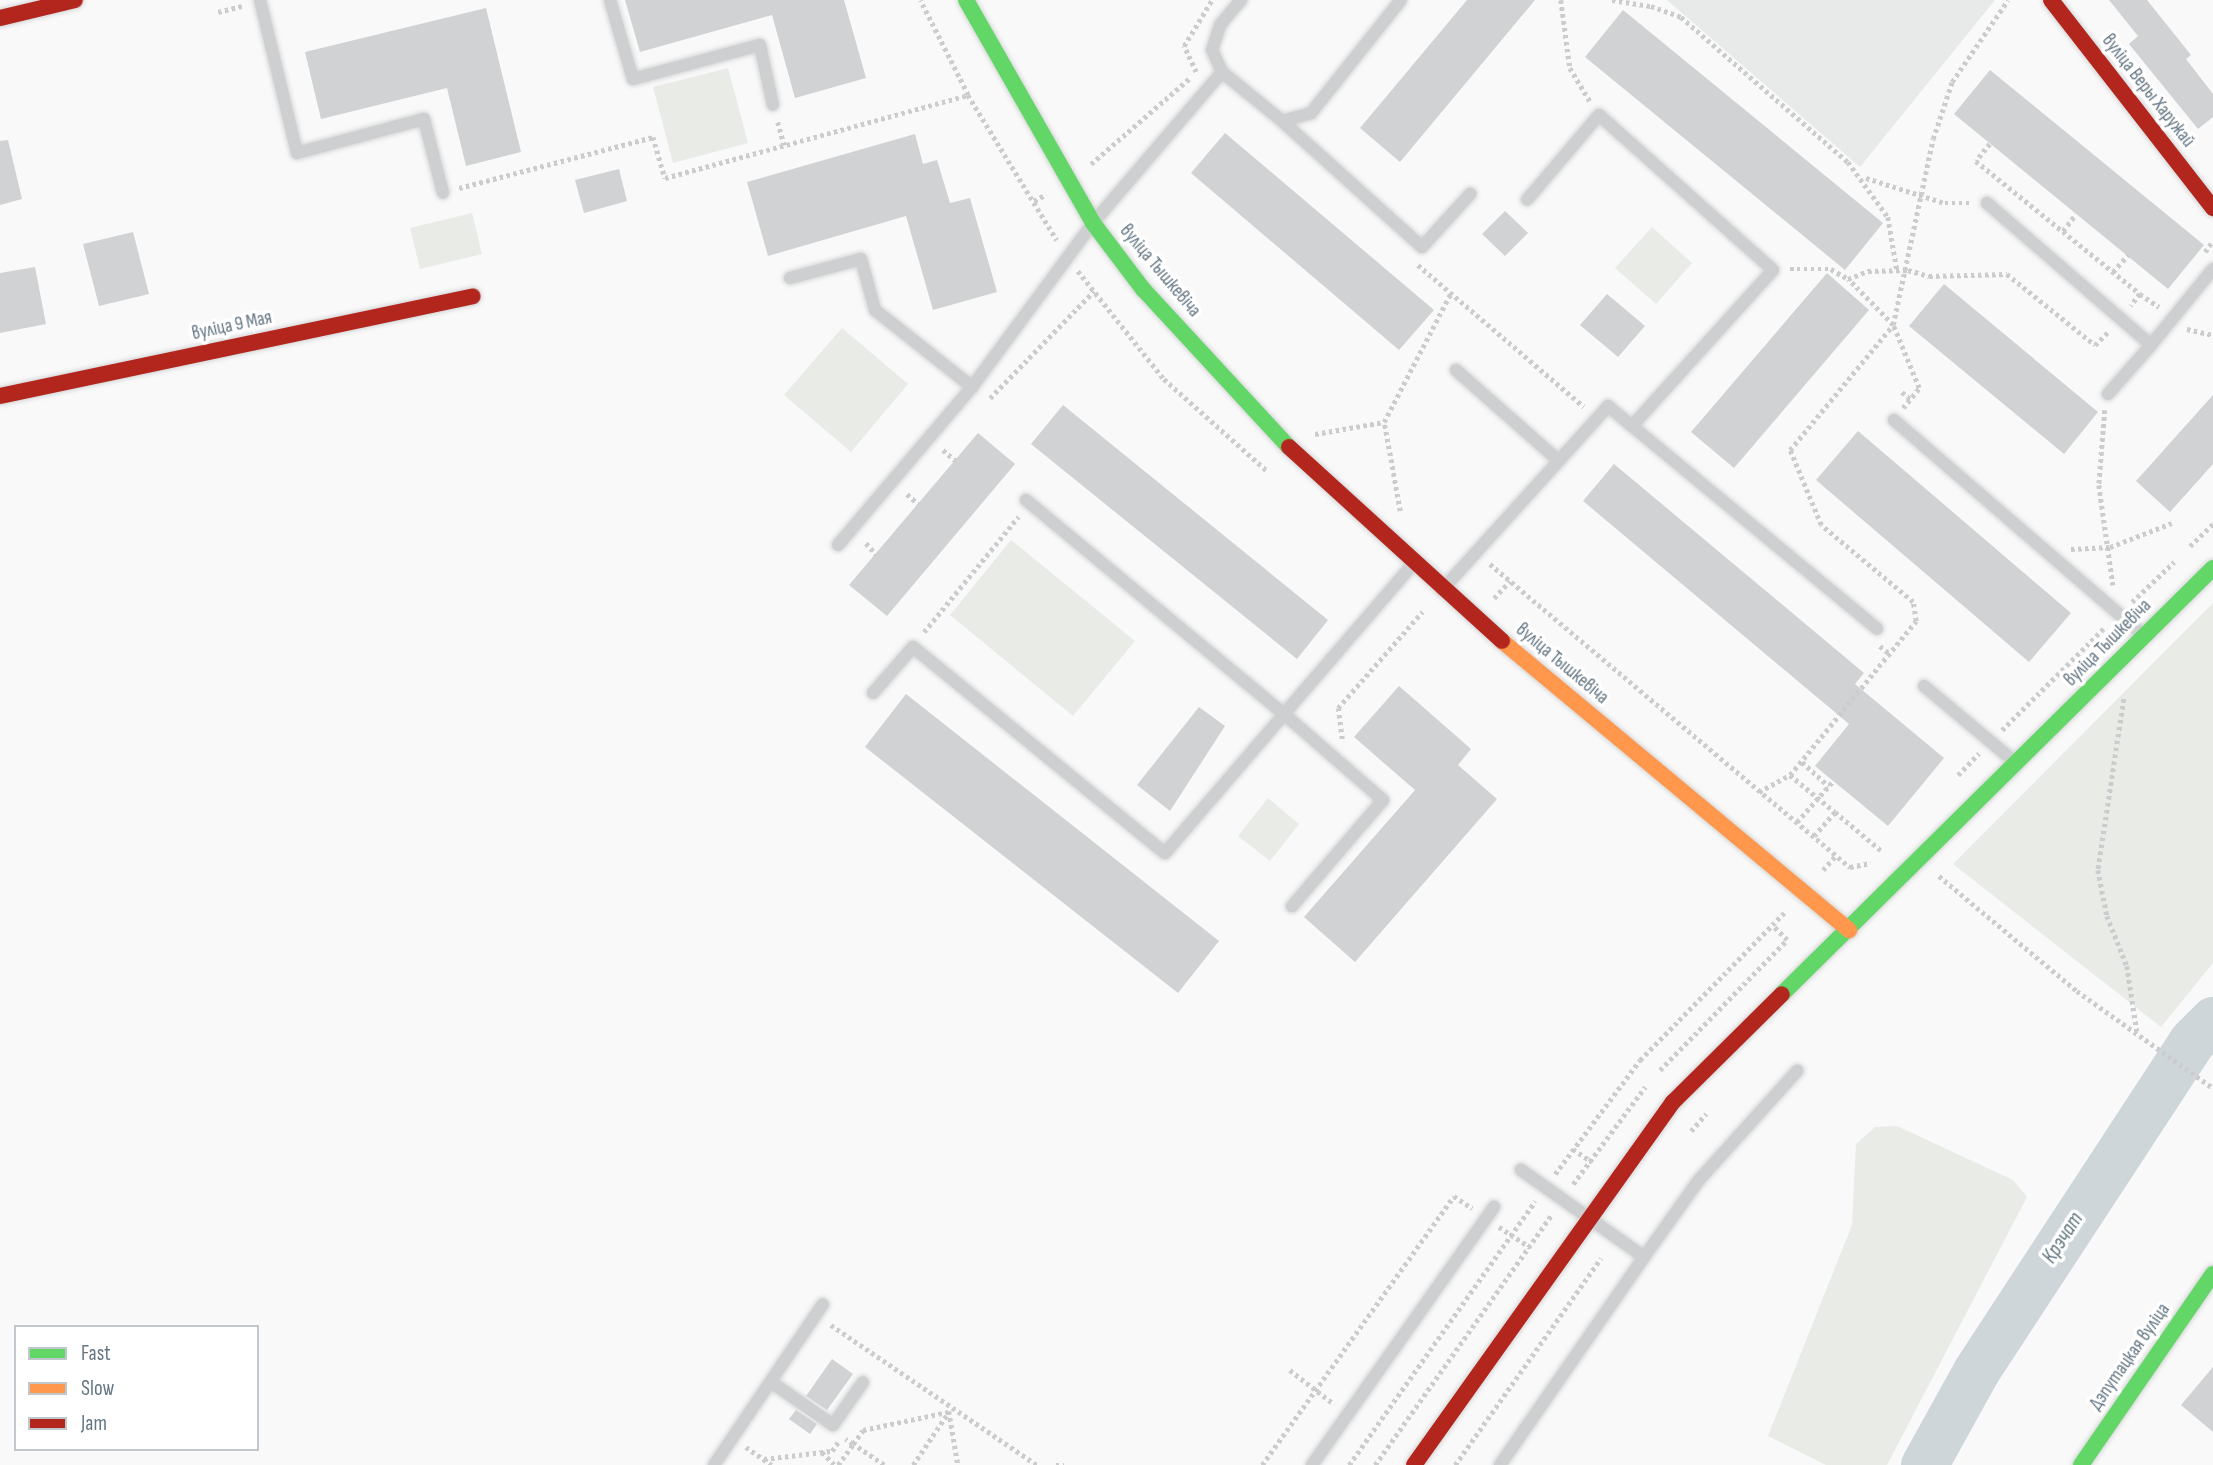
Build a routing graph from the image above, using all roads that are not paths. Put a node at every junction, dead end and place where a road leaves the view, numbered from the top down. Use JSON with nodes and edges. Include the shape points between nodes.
{"nodes":[{"id":1,"x":75,"y":0,"type":"edge"},
{"id":2,"x":260,"y":0,"type":"edge"},
{"id":3,"x":610,"y":0,"type":"edge"},
{"id":4,"x":966,"y":0,"type":"edge"},
{"id":5,"x":1241,"y":0,"type":"edge"},
{"id":6,"x":1401,"y":0,"type":"edge"},
{"id":7,"x":2051,"y":0,"type":"edge"},
{"id":8,"x":0,"y":18,"type":"edge"},
{"id":9,"x":1222,"y":72,"type":"junction"},
{"id":10,"x":773,"y":105,"type":"dead end"},
{"id":11,"x":1282,"y":121,"type":"junction"},
{"id":12,"x":443,"y":192,"type":"road end"},
{"id":13,"x":1470,"y":194,"type":"dead end"},
{"id":14,"x":1527,"y":200,"type":"dead end"},
{"id":15,"x":1987,"y":202,"type":"road end"},
{"id":16,"x":2213,"y":208,"type":"edge"},
{"id":17,"x":1093,"y":223,"type":"junction"},
{"id":18,"x":2213,"y":269,"type":"edge"},
{"id":19,"x":790,"y":278,"type":"dead end"},
{"id":20,"x":473,"y":296,"type":"dead end"},
{"id":21,"x":2151,"y":345,"type":"junction"},
{"id":22,"x":1456,"y":370,"type":"dead end"},
{"id":23,"x":972,"y":387,"type":"junction"},
{"id":24,"x":2108,"y":394,"type":"road end"},
{"id":25,"x":0,"y":396,"type":"edge"},
{"id":26,"x":1894,"y":420,"type":"dead end"},
{"id":27,"x":1632,"y":426,"type":"junction"},
{"id":28,"x":1559,"y":460,"type":"junction"},
{"id":29,"x":1027,"y":501,"type":"road end"},
{"id":30,"x":838,"y":545,"type":"dead end"},
{"id":31,"x":1412,"y":565,"type":"junction"},
{"id":32,"x":2213,"y":568,"type":"edge"},
{"id":33,"x":1442,"y":591,"type":"junction"},
{"id":34,"x":1877,"y":629,"type":"dead end"},
{"id":35,"x":2144,"y":637,"type":"junction"},
{"id":36,"x":1924,"y":686,"type":"dead end"},
{"id":37,"x":873,"y":693,"type":"dead end"},
{"id":38,"x":1284,"y":714,"type":"junction"},
{"id":39,"x":2016,"y":763,"type":"junction"},
{"id":40,"x":1292,"y":906,"type":"dead end"},
{"id":41,"x":1849,"y":930,"type":"junction"},
{"id":42,"x":1797,"y":1071,"type":"dead end"},
{"id":43,"x":1521,"y":1170,"type":"dead end"},
{"id":44,"x":1490,"y":1212,"type":"road end"},
{"id":45,"x":1589,"y":1219,"type":"junction"},
{"id":46,"x":1643,"y":1257,"type":"junction"},
{"id":47,"x":2213,"y":1274,"type":"edge"},
{"id":48,"x":820,"y":1309,"type":"road end"},
{"id":49,"x":771,"y":1382,"type":"junction"},
{"id":50,"x":863,"y":1382,"type":"dead end"},
{"id":51,"x":715,"y":1465,"type":"edge"},
{"id":52,"x":1312,"y":1465,"type":"edge"},
{"id":53,"x":1414,"y":1465,"type":"edge"},
{"id":54,"x":1500,"y":1465,"type":"edge"},
{"id":55,"x":2081,"y":1465,"type":"edge"}],
"edges":[{"from":1,"to":8,"type":"street"},
{"from":2,"to":12,"type":"lane","via":[[297,153],[424,119]]},
{"from":3,"to":10,"type":"lane","via":[[633,79],[760,45]]},
{"from":4,"to":17,"type":"street","name":"вуліца Тышкевіча"},
{"from":5,"to":9,"type":"lane","via":[[1220,25],[1212,50]]},
{"from":6,"to":11,"type":"lane","via":[[1311,113]]},
{"from":7,"to":16,"type":"street","name":"вуліца Веры Харужай"},
{"from":9,"to":11,"type":"lane"},
{"from":9,"to":17,"type":"lane"},
{"from":11,"to":13,"type":"lane","via":[[1422,247]]},
{"from":14,"to":27,"type":"lane","via":[[1599,115],[1773,270]]},
{"from":15,"to":21,"type":"lane"},
{"from":17,"to":23,"type":"lane"},
{"from":17,"to":31,"type":"street","name":"вуліца Тышкевіча","via":[[1143,289],[1280,439]]},
{"from":18,"to":21,"type":"lane"},
{"from":19,"to":23,"type":"lane","via":[[861,259],[875,310]]},
{"from":20,"to":25,"type":"street","name":"вуліца 9 Мая"},
{"from":21,"to":24,"type":"lane"},
{"from":22,"to":28,"type":"lane"},
{"from":23,"to":30,"type":"lane"},
{"from":26,"to":35,"type":"lane"},
{"from":27,"to":28,"type":"lane","via":[[1608,406]]},
{"from":27,"to":34,"type":"lane"},
{"from":28,"to":33,"type":"lane"},
{"from":29,"to":38,"type":"lane"},
{"from":31,"to":33,"type":"street","name":"вуліца Тышкевіча"},
{"from":31,"to":38,"type":"lane"},
{"from":32,"to":35,"type":"street","name":"вуліца Тышкевіча"},
{"from":33,"to":41,"type":"street","name":"вуліца Тышкевіча"},
{"from":35,"to":39,"type":"street","name":"вуліца Тышкевіча"},
{"from":36,"to":39,"type":"lane"},
{"from":37,"to":38,"type":"lane","via":[[913,647],[1165,853]]},
{"from":38,"to":40,"type":"lane","via":[[1382,800]]},
{"from":39,"to":41,"type":"street","name":"вуліца Тышкевіча"},
{"from":41,"to":45,"type":"street","via":[[1673,1102]]},
{"from":42,"to":46,"type":"lane","via":[[1699,1180]]},
{"from":43,"to":45,"type":"lane"},
{"from":44,"to":52,"type":"lane"},
{"from":45,"to":46,"type":"lane"},
{"from":45,"to":53,"type":"street"},
{"from":46,"to":54,"type":"lane"},
{"from":47,"to":55,"type":"street","name":"Дэпутацкая вуліца"},
{"from":48,"to":49,"type":"lane"},
{"from":49,"to":50,"type":"lane","via":[[832,1425]]},
{"from":49,"to":51,"type":"lane"}]}
